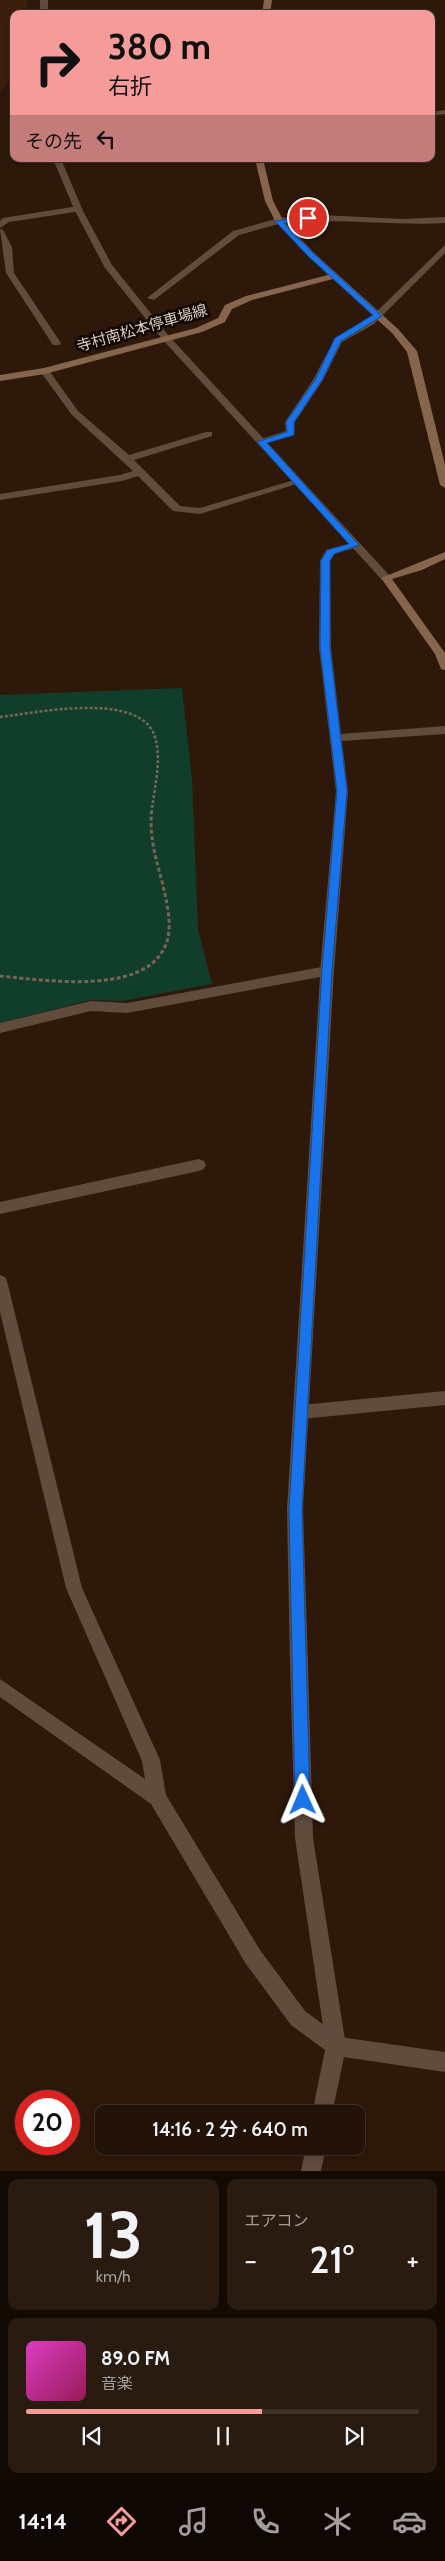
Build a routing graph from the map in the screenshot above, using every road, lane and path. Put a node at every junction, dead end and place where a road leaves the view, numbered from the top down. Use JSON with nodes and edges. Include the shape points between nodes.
{"nodes":[{"id":1,"x":58,"y":162,"type":"edge"},
{"id":2,"x":260,"y":162,"type":"edge"},
{"id":3,"x":78,"y":210,"type":"junction"},
{"id":4,"x":445,"y":220,"type":"edge"},
{"id":5,"x":278,"y":221,"type":"junction"},
{"id":6,"x":0,"y":225,"type":"edge"},
{"id":7,"x":0,"y":232,"type":"edge"},
{"id":8,"x":445,"y":248,"type":"edge"},
{"id":9,"x":335,"y":276,"type":"junction"},
{"id":10,"x":151,"y":298,"type":"dead end"},
{"id":11,"x":378,"y":316,"type":"junction"},
{"id":12,"x":166,"y":338,"type":"junction"},
{"id":13,"x":56,"y":343,"type":"dead end"},
{"id":14,"x":45,"y":371,"type":"junction"},
{"id":15,"x":0,"y":378,"type":"edge"},
{"id":16,"x":209,"y":434,"type":"dead end"},
{"id":17,"x":261,"y":442,"type":"junction"},
{"id":18,"x":127,"y":459,"type":"junction"},
{"id":19,"x":139,"y":472,"type":"junction"},
{"id":20,"x":298,"y":482,"type":"junction"},
{"id":21,"x":445,"y":485,"type":"edge"},
{"id":22,"x":0,"y":497,"type":"edge"},
{"id":23,"x":355,"y":545,"type":"junction"},
{"id":24,"x":445,"y":555,"type":"edge"},
{"id":25,"x":386,"y":578,"type":"junction"},
{"id":26,"x":442,"y":654,"type":"edge"},
{"id":27,"x":445,"y":667,"type":"edge"},
{"id":28,"x":0,"y":717,"type":"edge"},
{"id":29,"x":445,"y":730,"type":"edge"},
{"id":30,"x":335,"y":738,"type":"junction"},
{"id":31,"x":327,"y":970,"type":"junction"},
{"id":32,"x":0,"y":976,"type":"edge"},
{"id":33,"x":0,"y":1028,"type":"edge"},
{"id":34,"x":199,"y":1165,"type":"dead end"},
{"id":35,"x":0,"y":1208,"type":"edge"},
{"id":36,"x":1,"y":1292,"type":"edge"},
{"id":37,"x":445,"y":1398,"type":"edge"},
{"id":38,"x":301,"y":1412,"type":"junction"},
{"id":39,"x":0,"y":1687,"type":"edge"},
{"id":40,"x":157,"y":1798,"type":"junction"},
{"id":41,"x":336,"y":2046,"type":"junction"},
{"id":42,"x":445,"y":2062,"type":"edge"},
{"id":43,"x":324,"y":2105,"type":"edge"},
{"id":44,"x":314,"y":2155,"type":"edge"},
{"id":45,"x":311,"y":2171,"type":"edge"}],
"edges":[{"from":1,"to":3,"type":"street"},
{"from":2,"to":5,"type":"main road","via":[[269,201]]},
{"from":3,"to":6,"type":"street","via":[[6,220]]},
{"from":3,"to":12,"type":"street","via":[[108,266]]},
{"from":4,"to":5,"type":"street","via":[[405,222],[325,216]]},
{"from":5,"to":9,"type":"main road"},
{"from":5,"to":10,"type":"street","via":[[236,233]]},
{"from":7,"to":13,"type":"street","via":[[8,247],[10,273]]},
{"from":8,"to":11,"type":"street"},
{"from":9,"to":11,"type":"main road"},
{"from":9,"to":12,"type":"main road","name":"寺村南松本停車場線","via":[[249,298],[228,307],[222,320],[212,326]]},
{"from":11,"to":17,"type":"street","via":[[338,340],[318,380],[290,422],[291,433]]},
{"from":11,"to":21,"type":"main road","via":[[412,351]]},
{"from":12,"to":14,"type":"main road","name":"寺村南松本停車場線"},
{"from":12,"to":17,"type":"street"},
{"from":14,"to":15,"type":"main road","name":"寺村南松本停車場線"},
{"from":14,"to":18,"type":"street","via":[[75,413]]},
{"from":16,"to":18,"type":"street"},
{"from":17,"to":20,"type":"street"},
{"from":18,"to":19,"type":"street"},
{"from":19,"to":20,"type":"street","via":[[177,509],[200,511]]},
{"from":19,"to":22,"type":"street","via":[[122,478]]},
{"from":20,"to":23,"type":"street"},
{"from":23,"to":25,"type":"street"},
{"from":23,"to":30,"type":"street","via":[[330,552],[325,561],[325,648]]},
{"from":24,"to":25,"type":"main road"},
{"from":25,"to":26,"type":"main road"},
{"from":26,"to":27,"type":"main road"},
{"from":28,"to":32,"type":"path","via":[[95,708],[123,711],[146,723],[156,739],[158,760],[150,807],[150,836],[158,877],[168,904],[170,933],[163,952],[150,965],[125,977],[80,983]]},
{"from":29,"to":30,"type":"street"},
{"from":30,"to":31,"type":"street","via":[[342,791]]},
{"from":31,"to":33,"type":"street","via":[[127,1008],[91,1006]]},
{"from":31,"to":38,"type":"street"},
{"from":34,"to":35,"type":"street"},
{"from":36,"to":40,"type":"street","via":[[74,1588],[151,1760]]},
{"from":37,"to":38,"type":"street"},
{"from":38,"to":41,"type":"street","via":[[295,1509],[304,1838]]},
{"from":39,"to":40,"type":"street"},
{"from":40,"to":41,"type":"street","via":[[258,1965],[298,2018]]},
{"from":41,"to":42,"type":"street"},
{"from":41,"to":43,"type":"street"},
{"from":44,"to":45,"type":"street"}]}
